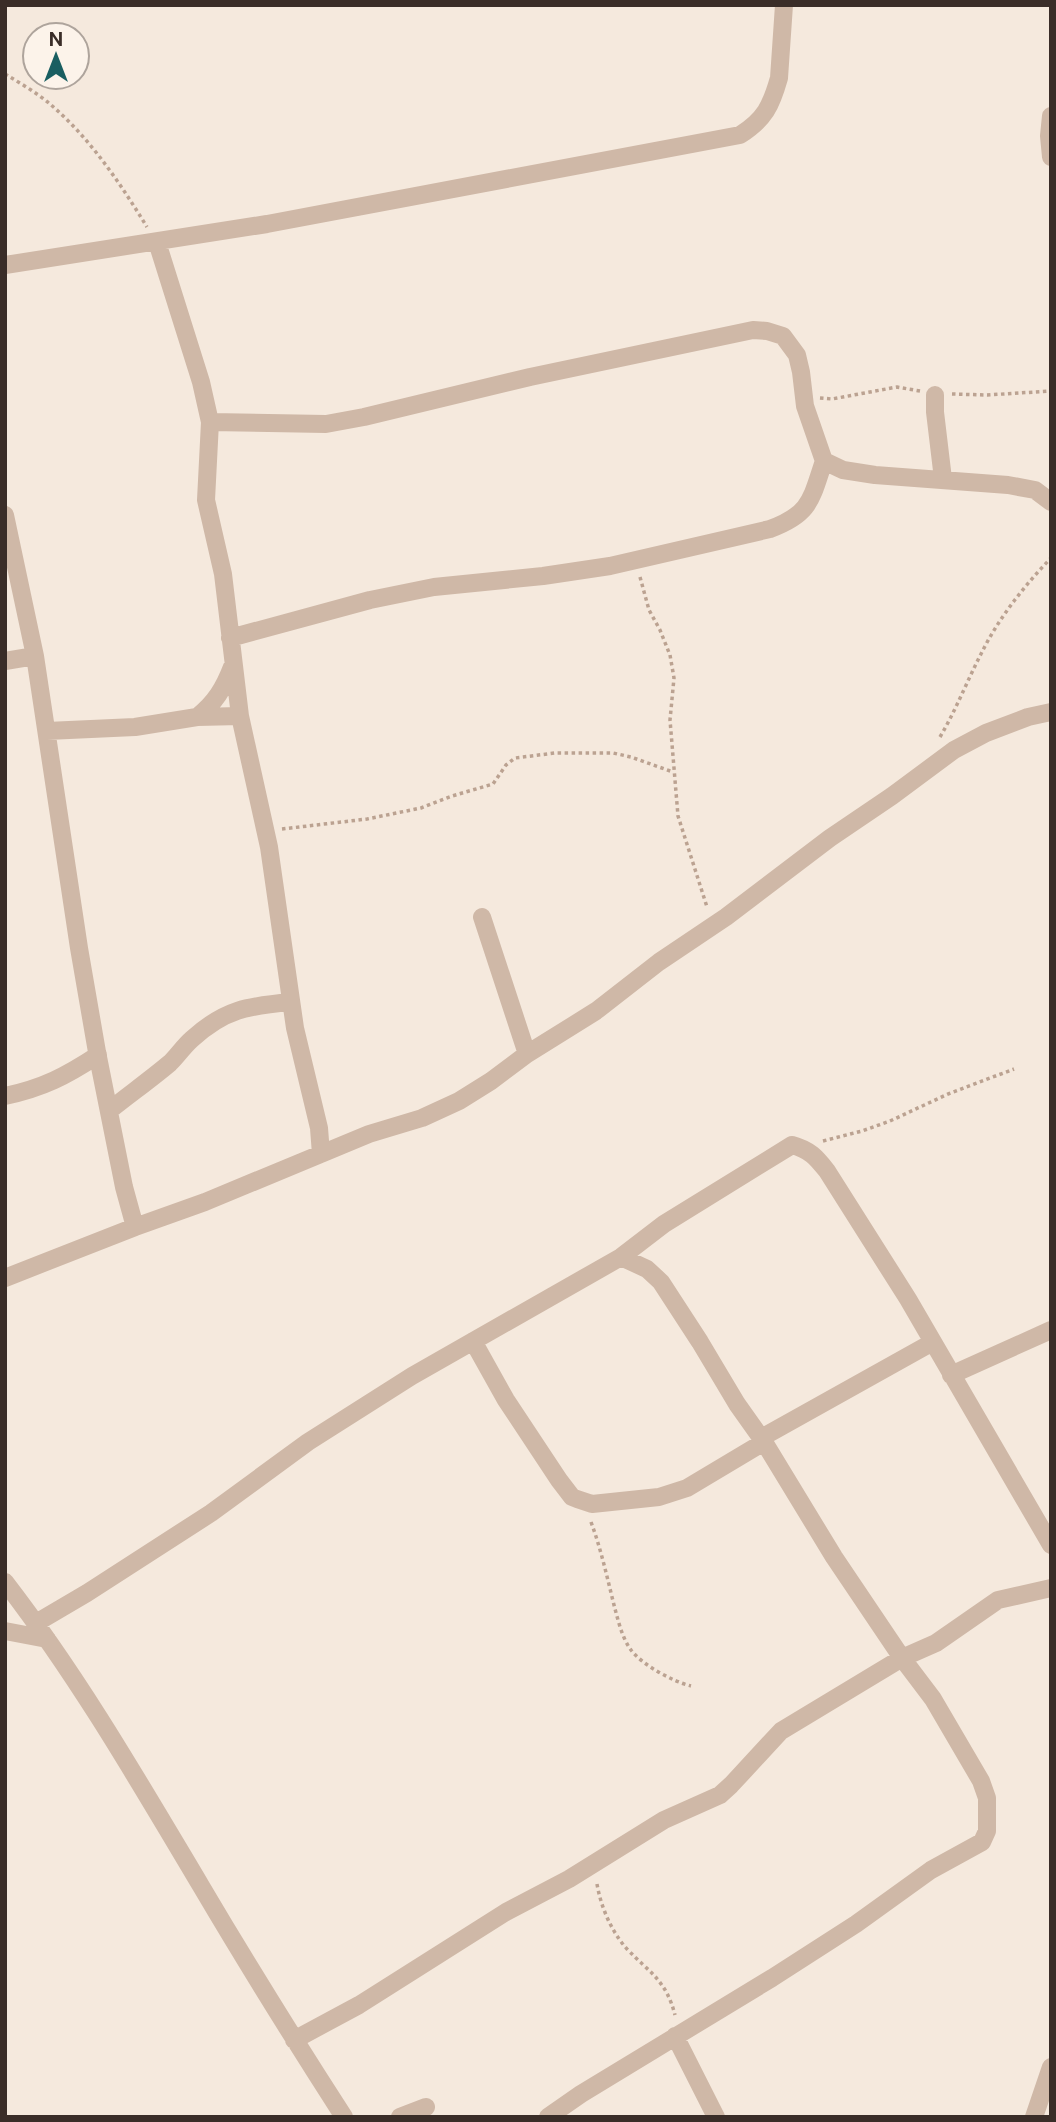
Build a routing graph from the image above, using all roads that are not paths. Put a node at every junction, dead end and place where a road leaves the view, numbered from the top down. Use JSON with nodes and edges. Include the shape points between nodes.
{"nodes":[{"id":1,"x":784,"y":5,"type":"edge"},
{"id":2,"x":1051,"y":116,"type":"edge"},
{"id":3,"x":1051,"y":158,"type":"edge"},
{"id":4,"x":157,"y":242,"type":"junction"},
{"id":5,"x":5,"y":265,"type":"edge"},
{"id":6,"x":935,"y":395,"type":"dead end"},
{"id":7,"x":209,"y":422,"type":"junction"},
{"id":8,"x":824,"y":461,"type":"junction"},
{"id":9,"x":943,"y":479,"type":"junction"},
{"id":10,"x":1051,"y":502,"type":"edge"},
{"id":11,"x":5,"y":515,"type":"edge"},
{"id":12,"x":230,"y":638,"type":"junction"},
{"id":13,"x":35,"y":656,"type":"junction"},
{"id":14,"x":5,"y":661,"type":"edge"},
{"id":15,"x":233,"y":664,"type":"junction"},
{"id":16,"x":1051,"y":712,"type":"edge"},
{"id":17,"x":240,"y":716,"type":"junction"},
{"id":18,"x":197,"y":718,"type":"junction"},
{"id":19,"x":47,"y":732,"type":"junction"},
{"id":20,"x":482,"y":917,"type":"dead end"},
{"id":21,"x":291,"y":1002,"type":"junction"},
{"id":22,"x":527,"y":1054,"type":"junction"},
{"id":23,"x":98,"y":1055,"type":"junction"},
{"id":24,"x":5,"y":1096,"type":"edge"},
{"id":25,"x":110,"y":1110,"type":"junction"},
{"id":26,"x":321,"y":1154,"type":"junction"},
{"id":27,"x":135,"y":1227,"type":"junction"},
{"id":28,"x":621,"y":1257,"type":"junction"},
{"id":29,"x":5,"y":1278,"type":"edge"},
{"id":30,"x":1051,"y":1330,"type":"edge"},
{"id":31,"x":473,"y":1341,"type":"junction"},
{"id":32,"x":933,"y":1342,"type":"junction"},
{"id":33,"x":951,"y":1375,"type":"junction"},
{"id":34,"x":762,"y":1440,"type":"junction"},
{"id":35,"x":1051,"y":1545,"type":"edge"},
{"id":36,"x":5,"y":1582,"type":"edge"},
{"id":37,"x":1051,"y":1588,"type":"edge"},
{"id":38,"x":36,"y":1623,"type":"junction"},
{"id":39,"x":5,"y":1631,"type":"edge"},
{"id":40,"x":47,"y":1639,"type":"junction"},
{"id":41,"x":902,"y":1658,"type":"junction"},
{"id":42,"x":679,"y":2034,"type":"junction"},
{"id":43,"x":294,"y":2040,"type":"junction"},
{"id":44,"x":1051,"y":2067,"type":"edge"},
{"id":45,"x":426,"y":2107,"type":"dead end"},
{"id":46,"x":344,"y":2117,"type":"edge"},
{"id":47,"x":400,"y":2117,"type":"edge"},
{"id":48,"x":548,"y":2117,"type":"edge"},
{"id":49,"x":716,"y":2117,"type":"edge"},
{"id":50,"x":1034,"y":2117,"type":"edge"}],
"edges":[{"from":1,"to":4,"type":"street","via":[[776,89],[768,111],[740,135]]},
{"from":2,"to":3,"type":"street"},
{"from":4,"to":5,"type":"street"},
{"from":4,"to":7,"type":"street"},
{"from":6,"to":9,"type":"street"},
{"from":7,"to":8,"type":"street","via":[[326,424],[753,330],[783,336],[797,355],[805,406]]},
{"from":7,"to":12,"type":"street","via":[[206,499],[223,574]]},
{"from":8,"to":9,"type":"street","via":[[843,470],[875,475]]},
{"from":8,"to":12,"type":"street","via":[[806,508],[791,522],[770,529],[610,566],[434,587]]},
{"from":9,"to":10,"type":"street","via":[[1008,485],[1035,491]]},
{"from":11,"to":13,"type":"street"},
{"from":12,"to":15,"type":"street"},
{"from":13,"to":14,"type":"street"},
{"from":13,"to":19,"type":"street"},
{"from":15,"to":17,"type":"street"},
{"from":15,"to":18,"type":"street","via":[[221,692]]},
{"from":16,"to":22,"type":"street","via":[[986,733],[954,750],[596,1011]]},
{"from":17,"to":18,"type":"street"},
{"from":17,"to":21,"type":"street","via":[[266,831]]},
{"from":18,"to":19,"type":"street"},
{"from":19,"to":23,"type":"street"},
{"from":20,"to":22,"type":"street"},
{"from":21,"to":25,"type":"street","via":[[251,1006],[223,1015]]},
{"from":21,"to":26,"type":"street"},
{"from":22,"to":26,"type":"street","via":[[459,1101]]},
{"from":23,"to":24,"type":"street","via":[[34,1090]]},
{"from":23,"to":25,"type":"street"},
{"from":25,"to":27,"type":"street"},
{"from":26,"to":27,"type":"street"},
{"from":27,"to":29,"type":"street"},
{"from":28,"to":31,"type":"street"},
{"from":28,"to":32,"type":"street","via":[[664,1224],[780,1151],[792,1145],[800,1147],[827,1171]]},
{"from":28,"to":34,"type":"street","via":[[647,1269],[661,1282]]},
{"from":30,"to":33,"type":"street"},
{"from":31,"to":34,"type":"street","via":[[559,1480],[572,1497],[592,1504],[659,1497],[687,1488]]},
{"from":31,"to":38,"type":"street","via":[[320,1435],[211,1513]]},
{"from":32,"to":33,"type":"street"},
{"from":32,"to":34,"type":"street"},
{"from":33,"to":35,"type":"street"},
{"from":34,"to":41,"type":"street"},
{"from":36,"to":38,"type":"street"},
{"from":37,"to":41,"type":"street","via":[[998,1600],[936,1643]]},
{"from":38,"to":40,"type":"street"},
{"from":39,"to":40,"type":"street"},
{"from":40,"to":43,"type":"street","via":[[120,1748]]},
{"from":41,"to":42,"type":"street","via":[[933,1699],[981,1781],[988,1814],[988,1831],[982,1842],[931,1870],[856,1924]]},
{"from":41,"to":43,"type":"street","via":[[781,1731],[720,1795],[664,1820]]},
{"from":42,"to":48,"type":"street"},
{"from":42,"to":49,"type":"street"},
{"from":43,"to":46,"type":"street"},
{"from":44,"to":50,"type":"street"},
{"from":45,"to":47,"type":"street"}]}
